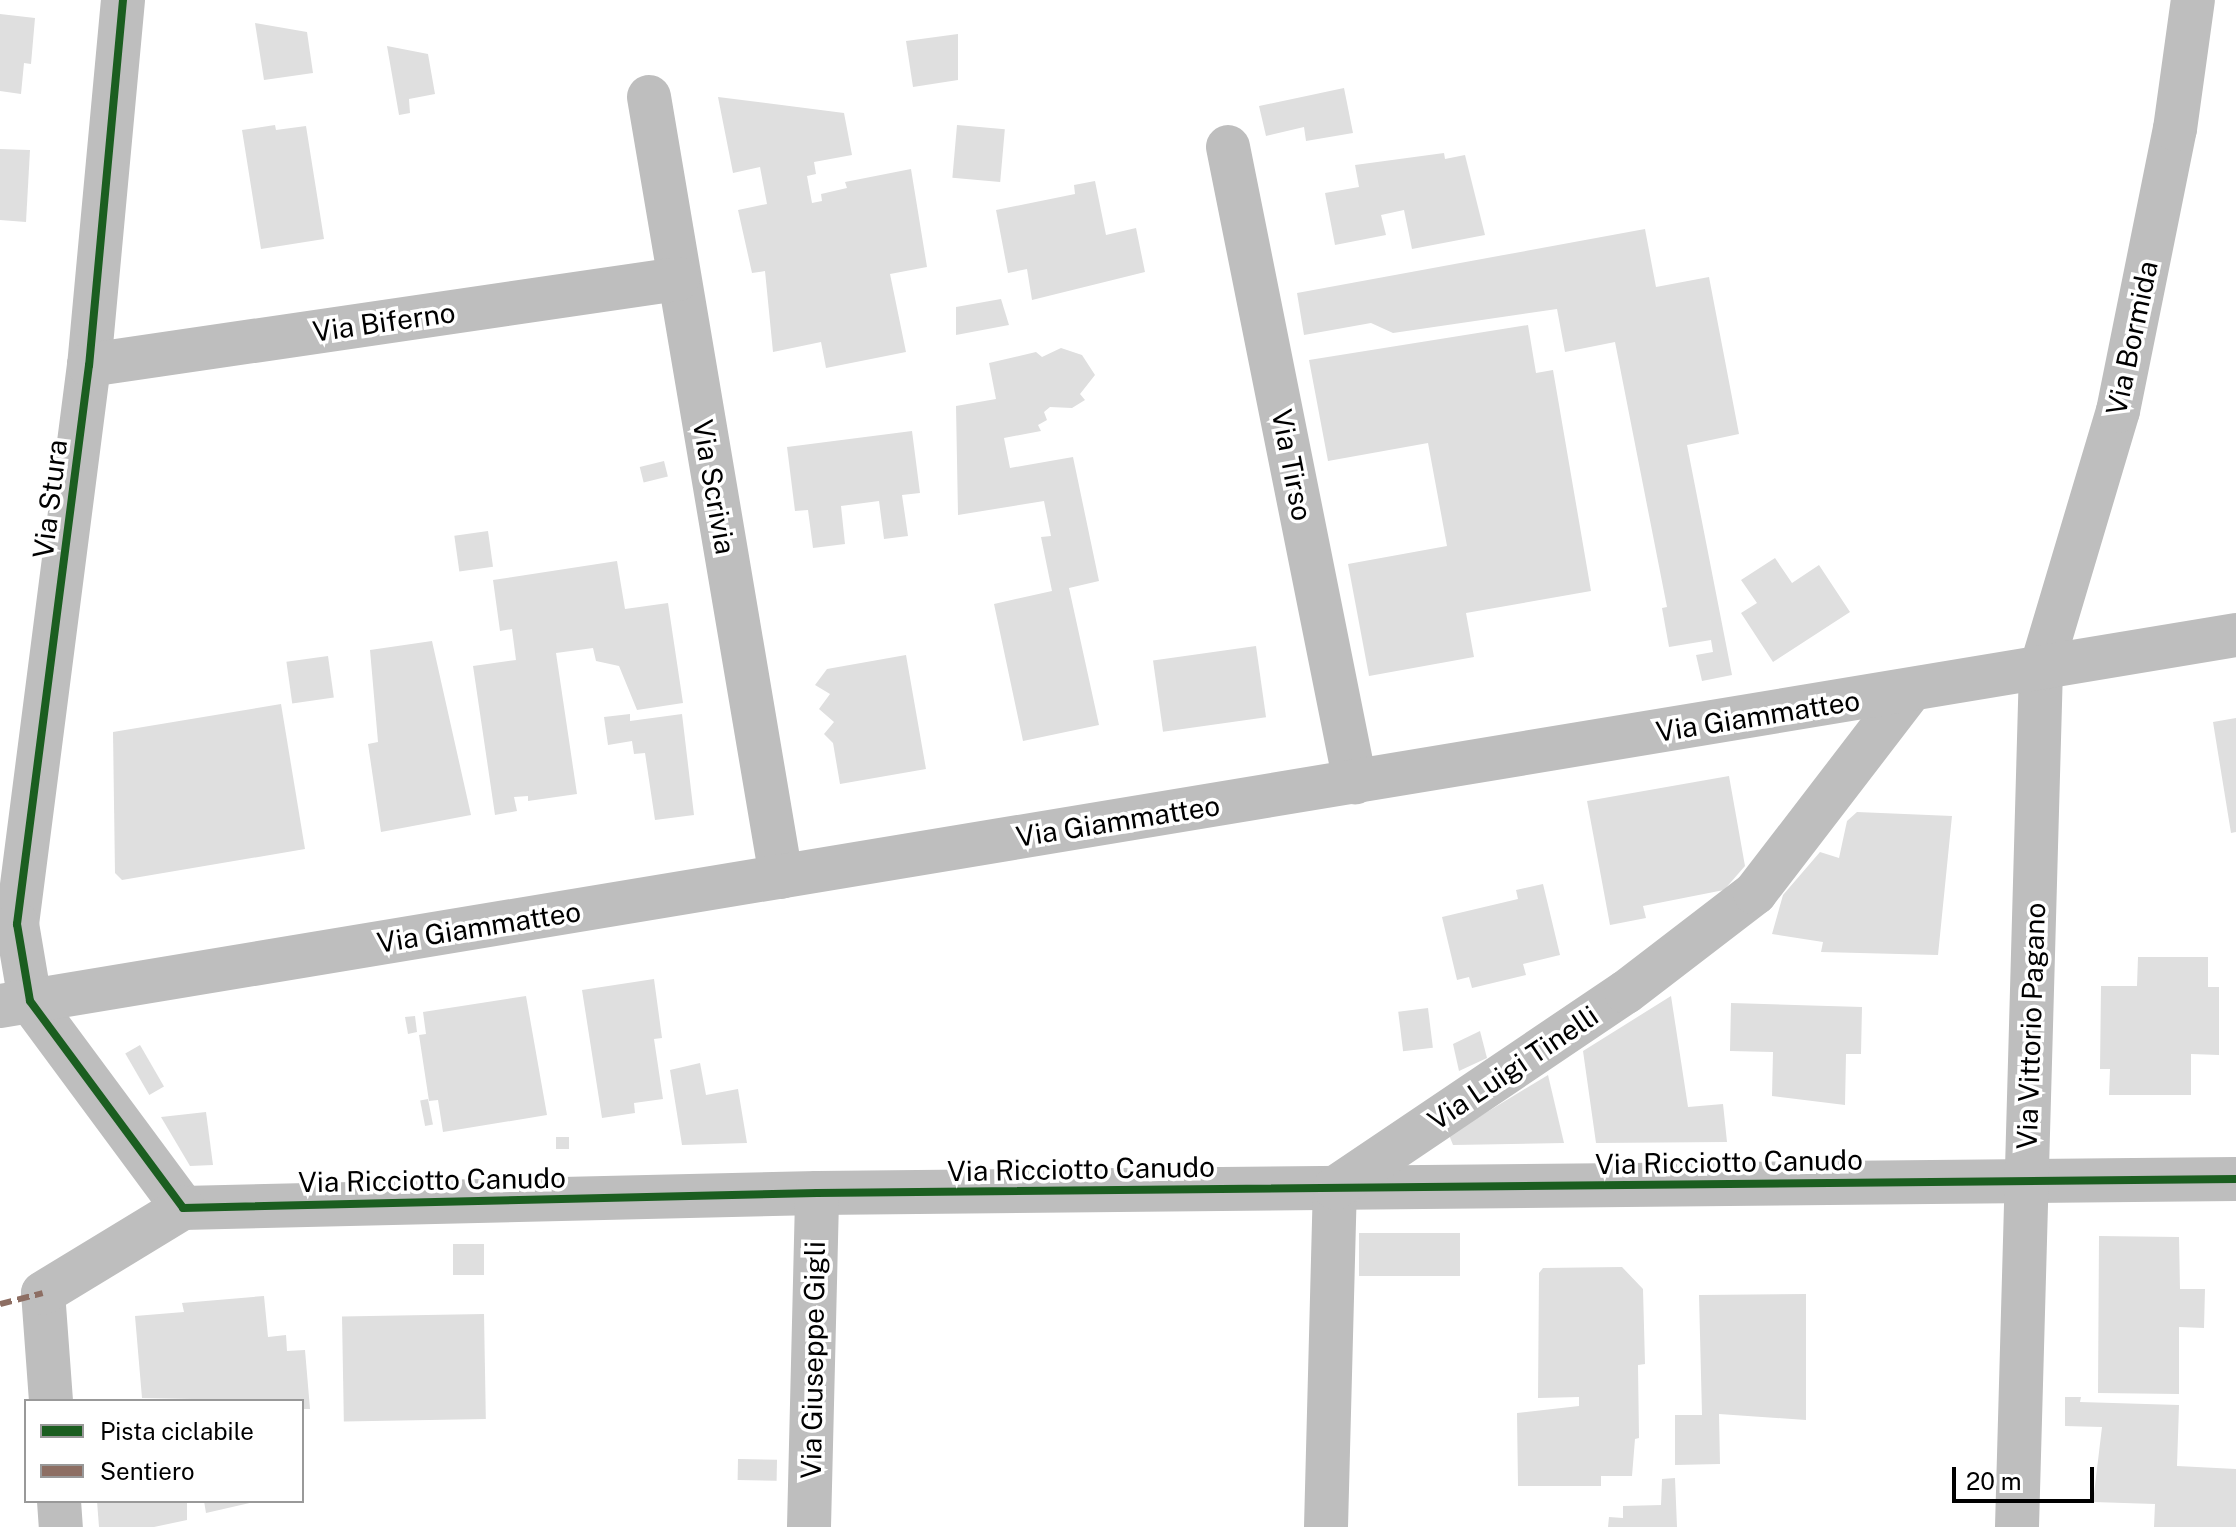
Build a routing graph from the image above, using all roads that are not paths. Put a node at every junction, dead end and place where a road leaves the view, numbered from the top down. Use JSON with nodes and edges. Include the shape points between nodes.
{"nodes":[{"id":1,"x":123,"y":0,"type":"edge"},
{"id":2,"x":2193,"y":0,"type":"edge"},
{"id":3,"x":649,"y":97,"type":"dead end"},
{"id":4,"x":1228,"y":147,"type":"dead end"},
{"id":5,"x":678,"y":279,"type":"junction"},
{"id":6,"x":89,"y":365,"type":"junction"},
{"id":7,"x":2236,"y":635,"type":"edge"},
{"id":8,"x":2041,"y":669,"type":"junction"},
{"id":9,"x":1910,"y":691,"type":"junction"},
{"id":10,"x":1355,"y":782,"type":"junction"},
{"id":11,"x":781,"y":877,"type":"junction"},
{"id":12,"x":15,"y":1004,"type":"edge"},
{"id":13,"x":2236,"y":1179,"type":"edge"},
{"id":14,"x":2026,"y":1181,"type":"junction"},
{"id":15,"x":1335,"y":1188,"type":"junction"},
{"id":16,"x":817,"y":1193,"type":"junction"},
{"id":17,"x":183,"y":1208,"type":"junction"},
{"id":18,"x":51,"y":1399,"type":"edge"},
{"id":19,"x":59,"y":1503,"type":"edge"},
{"id":20,"x":61,"y":1527,"type":"edge"},
{"id":21,"x":809,"y":1527,"type":"edge"},
{"id":22,"x":1326,"y":1527,"type":"edge"},
{"id":23,"x":2017,"y":1527,"type":"edge"}],
"edges":[{"from":1,"to":6,"type":"street","name":"Via Stura"},
{"from":2,"to":8,"type":"street","name":"Via Bormida","via":[[2175,129],[2118,411]]},
{"from":3,"to":5,"type":"street","name":"Via Scrivia"},
{"from":4,"to":10,"type":"street","name":"Via Tirso"},
{"from":5,"to":6,"type":"street","name":"Via Biferno"},
{"from":5,"to":11,"type":"street","name":"Via Scrivia"},
{"from":6,"to":12,"type":"street","name":"Via Stura","via":[[17,924]]},
{"from":7,"to":8,"type":"street","name":"Via Giammatteo"},
{"from":8,"to":9,"type":"street","name":"Via Giammatteo"},
{"from":8,"to":14,"type":"street","name":"Via Vittorio Pagano"},
{"from":9,"to":10,"type":"street","name":"Via Giammatteo"},
{"from":9,"to":15,"type":"street","name":"Via Luigi Tinelli","via":[[1755,893],[1626,992]]},
{"from":10,"to":11,"type":"street","name":"Via Giammatteo"},
{"from":11,"to":12,"type":"street","name":"Via Giammatteo"},
{"from":12,"to":17,"type":"street"},
{"from":13,"to":14,"type":"street","name":"Via Ricciotto Canudo"},
{"from":14,"to":15,"type":"street","name":"Via Ricciotto Canudo"},
{"from":14,"to":23,"type":"street","name":"Via Vittorio Pagano"},
{"from":15,"to":16,"type":"street","name":"Via Ricciotto Canudo"},
{"from":15,"to":22,"type":"street"},
{"from":16,"to":17,"type":"street","name":"Via Ricciotto Canudo"},
{"from":16,"to":21,"type":"street","name":"Via Giuseppe Gigli"},
{"from":17,"to":18,"type":"street","via":[[43,1293]]},
{"from":19,"to":20,"type":"street"}]}
